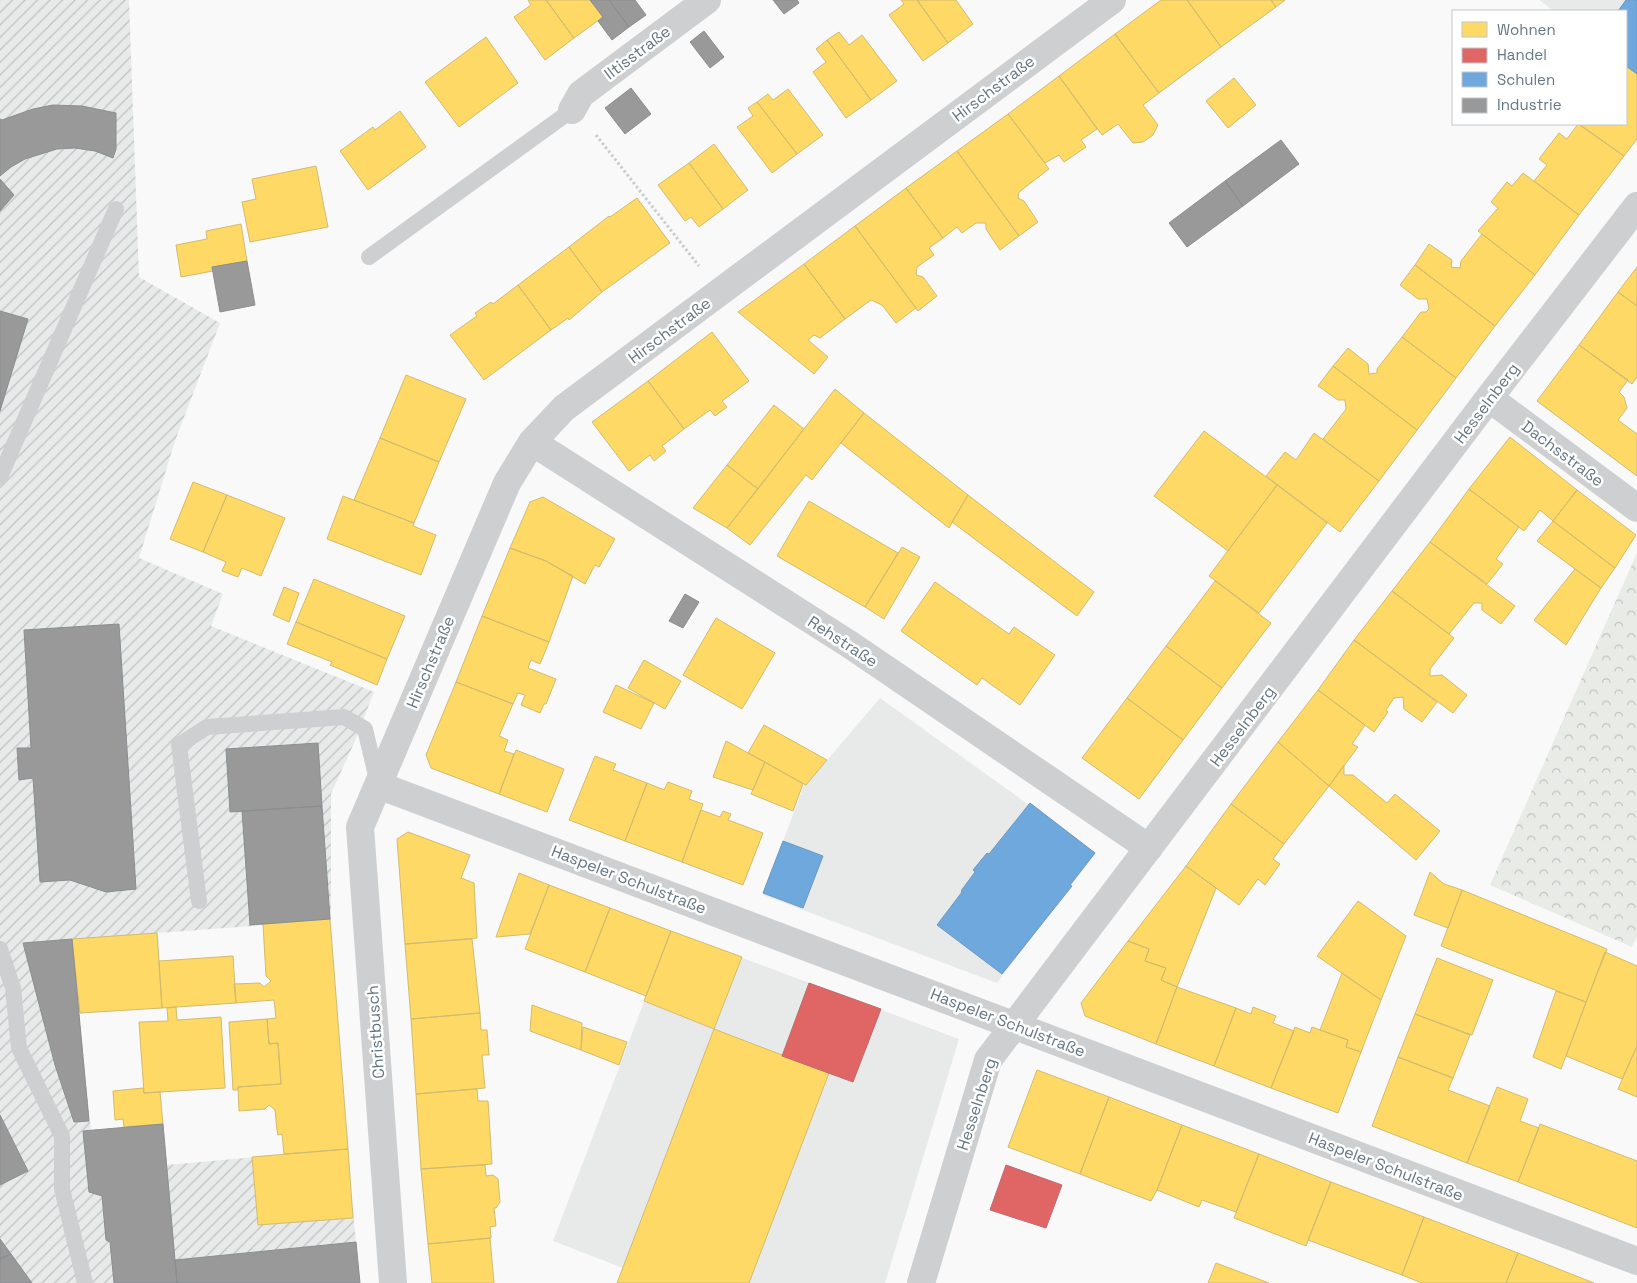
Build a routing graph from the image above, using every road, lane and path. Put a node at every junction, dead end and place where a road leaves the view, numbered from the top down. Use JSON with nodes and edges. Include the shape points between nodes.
{"nodes":[{"id":1,"x":707,"y":0,"type":"edge"},
{"id":2,"x":1112,"y":0,"type":"edge"},
{"id":3,"x":573,"y":109,"type":"junction"},
{"id":4,"x":1637,"y":206,"type":"edge"},
{"id":5,"x":116,"y":209,"type":"dead end"},
{"id":6,"x":686,"y":249,"type":"dead end"},
{"id":7,"x":369,"y":257,"type":"dead end"},
{"id":8,"x":1489,"y":398,"type":"junction"},
{"id":9,"x":532,"y":442,"type":"junction"},
{"id":10,"x":0,"y":477,"type":"edge"},
{"id":11,"x":1637,"y":508,"type":"edge"},
{"id":12,"x":378,"y":785,"type":"junction"},
{"id":13,"x":1149,"y":848,"type":"junction"},
{"id":14,"x":199,"y":901,"type":"dead end"},
{"id":15,"x":0,"y":949,"type":"edge"},
{"id":16,"x":1013,"y":1025,"type":"junction"},
{"id":17,"x":1637,"y":1261,"type":"edge"},
{"id":18,"x":85,"y":1283,"type":"edge"},
{"id":19,"x":393,"y":1283,"type":"edge"},
{"id":20,"x":921,"y":1283,"type":"edge"}],
"edges":[{"from":1,"to":3,"type":"street","name":"Iltisstraße","via":[[581,94]]},
{"from":2,"to":9,"type":"street","name":"Hirschstraße","via":[[564,408]]},
{"from":3,"to":6,"type":"path"},
{"from":3,"to":7,"type":"lane"},
{"from":4,"to":8,"type":"street","name":"Hesselnberg"},
{"from":5,"to":10,"type":"lane"},
{"from":8,"to":11,"type":"street","name":"Dachsstraße"},
{"from":8,"to":13,"type":"street","name":"Hesselnberg"},
{"from":9,"to":12,"type":"street","name":"Hirschstraße","via":[[507,482]]},
{"from":9,"to":13,"type":"street","name":"Rehstraße","via":[[849,644]]},
{"from":12,"to":14,"type":"lane","via":[[365,729],[344,717],[207,727],[179,745]]},
{"from":12,"to":16,"type":"street","name":"Haspeler Schulstraße"},
{"from":12,"to":19,"type":"street","name":"Christbusch","via":[[360,827]]},
{"from":13,"to":16,"type":"street","name":"Hesselnberg"},
{"from":15,"to":18,"type":"lane","via":[[13,988],[19,1048],[62,1136],[62,1189]]},
{"from":16,"to":17,"type":"street","name":"Haspeler Schulstraße"},
{"from":16,"to":20,"type":"street","name":"Hesselnberg","via":[[988,1060]]}]}
